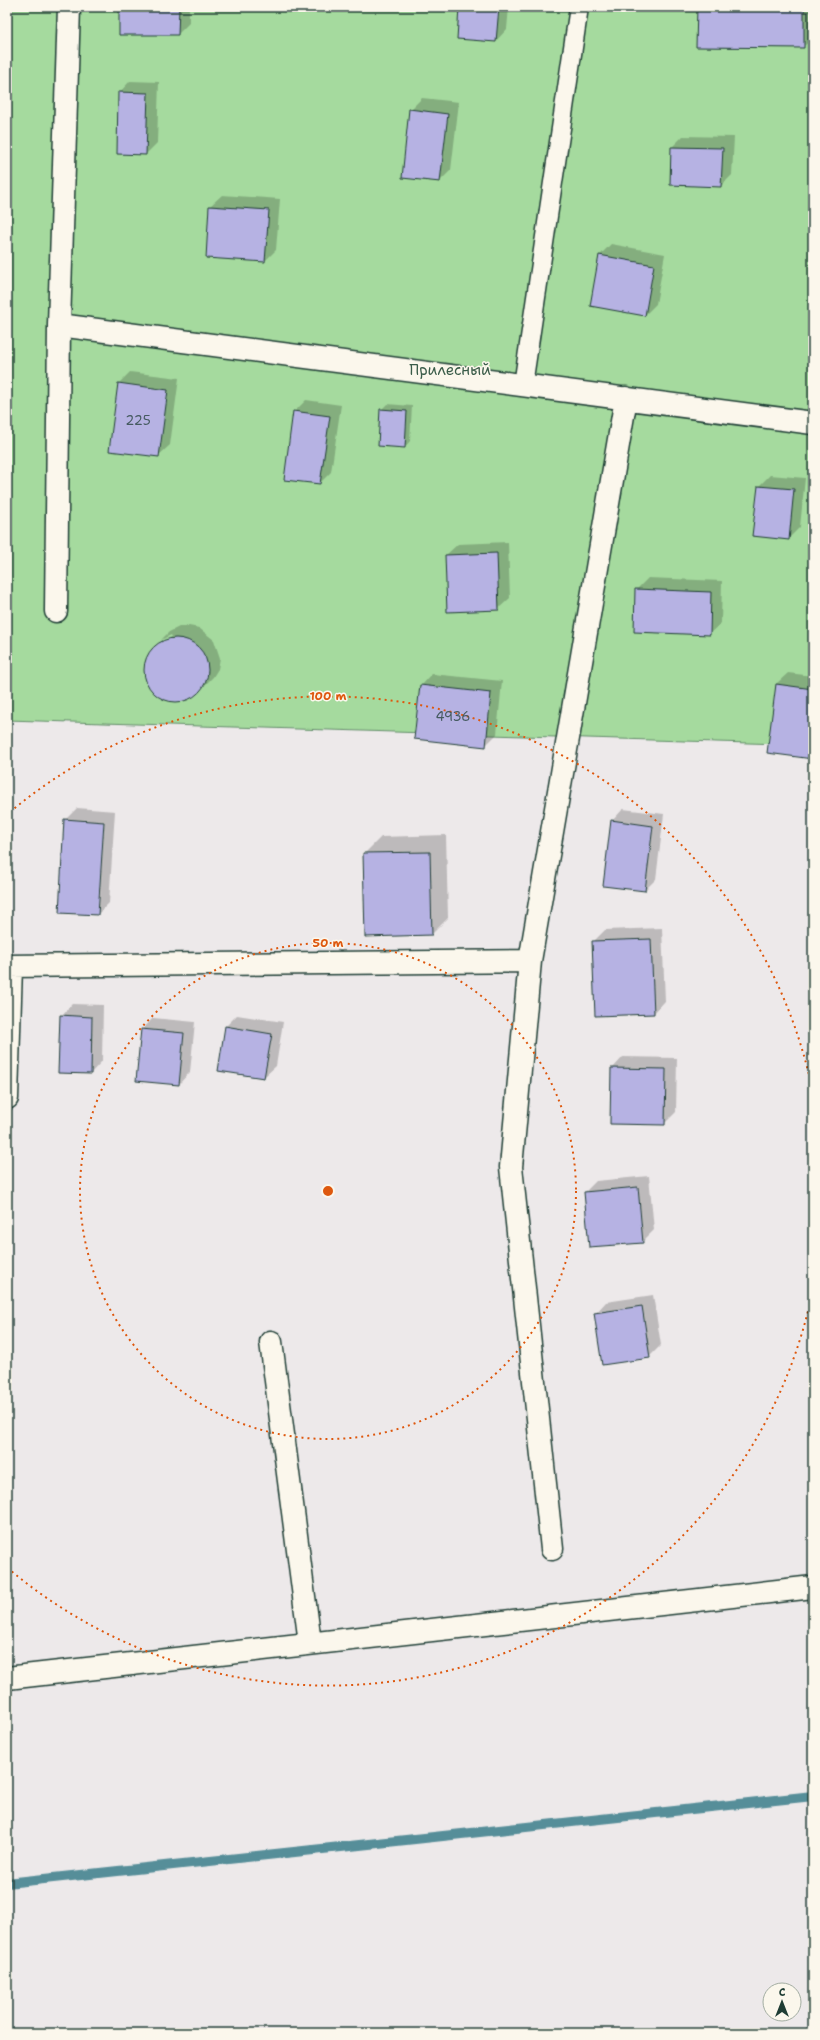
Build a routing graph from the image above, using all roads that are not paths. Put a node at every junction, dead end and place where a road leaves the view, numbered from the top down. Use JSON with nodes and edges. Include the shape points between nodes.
{"nodes":[{"id":1,"x":69,"y":7,"type":"edge"},
{"id":2,"x":579,"y":7,"type":"edge"},
{"id":3,"x":59,"y":325,"type":"junction"},
{"id":4,"x":523,"y":385,"type":"junction"},
{"id":5,"x":626,"y":398,"type":"junction"},
{"id":6,"x":813,"y":423,"type":"edge"},
{"id":7,"x":56,"y":611,"type":"dead end"},
{"id":8,"x":530,"y":961,"type":"junction"},
{"id":9,"x":9,"y":966,"type":"edge"},
{"id":10,"x":7,"y":1098,"type":"edge"},
{"id":11,"x":271,"y":1342,"type":"dead end"},
{"id":12,"x":552,"y":1549,"type":"dead end"},
{"id":13,"x":813,"y":1587,"type":"edge"},
{"id":14,"x":310,"y":1644,"type":"junction"},
{"id":15,"x":7,"y":1678,"type":"edge"}],
"edges":[{"from":1,"to":3,"type":"street"},
{"from":2,"to":4,"type":"lane"},
{"from":3,"to":4,"type":"street"},
{"from":3,"to":7,"type":"street"},
{"from":4,"to":5,"type":"street"},
{"from":5,"to":6,"type":"street"},
{"from":5,"to":8,"type":"street"},
{"from":8,"to":9,"type":"street"},
{"from":8,"to":12,"type":"street","via":[[511,1167]]},
{"from":9,"to":10,"type":"street"},
{"from":11,"to":14,"type":"street"},
{"from":13,"to":14,"type":"street"},
{"from":14,"to":15,"type":"street"}]}
